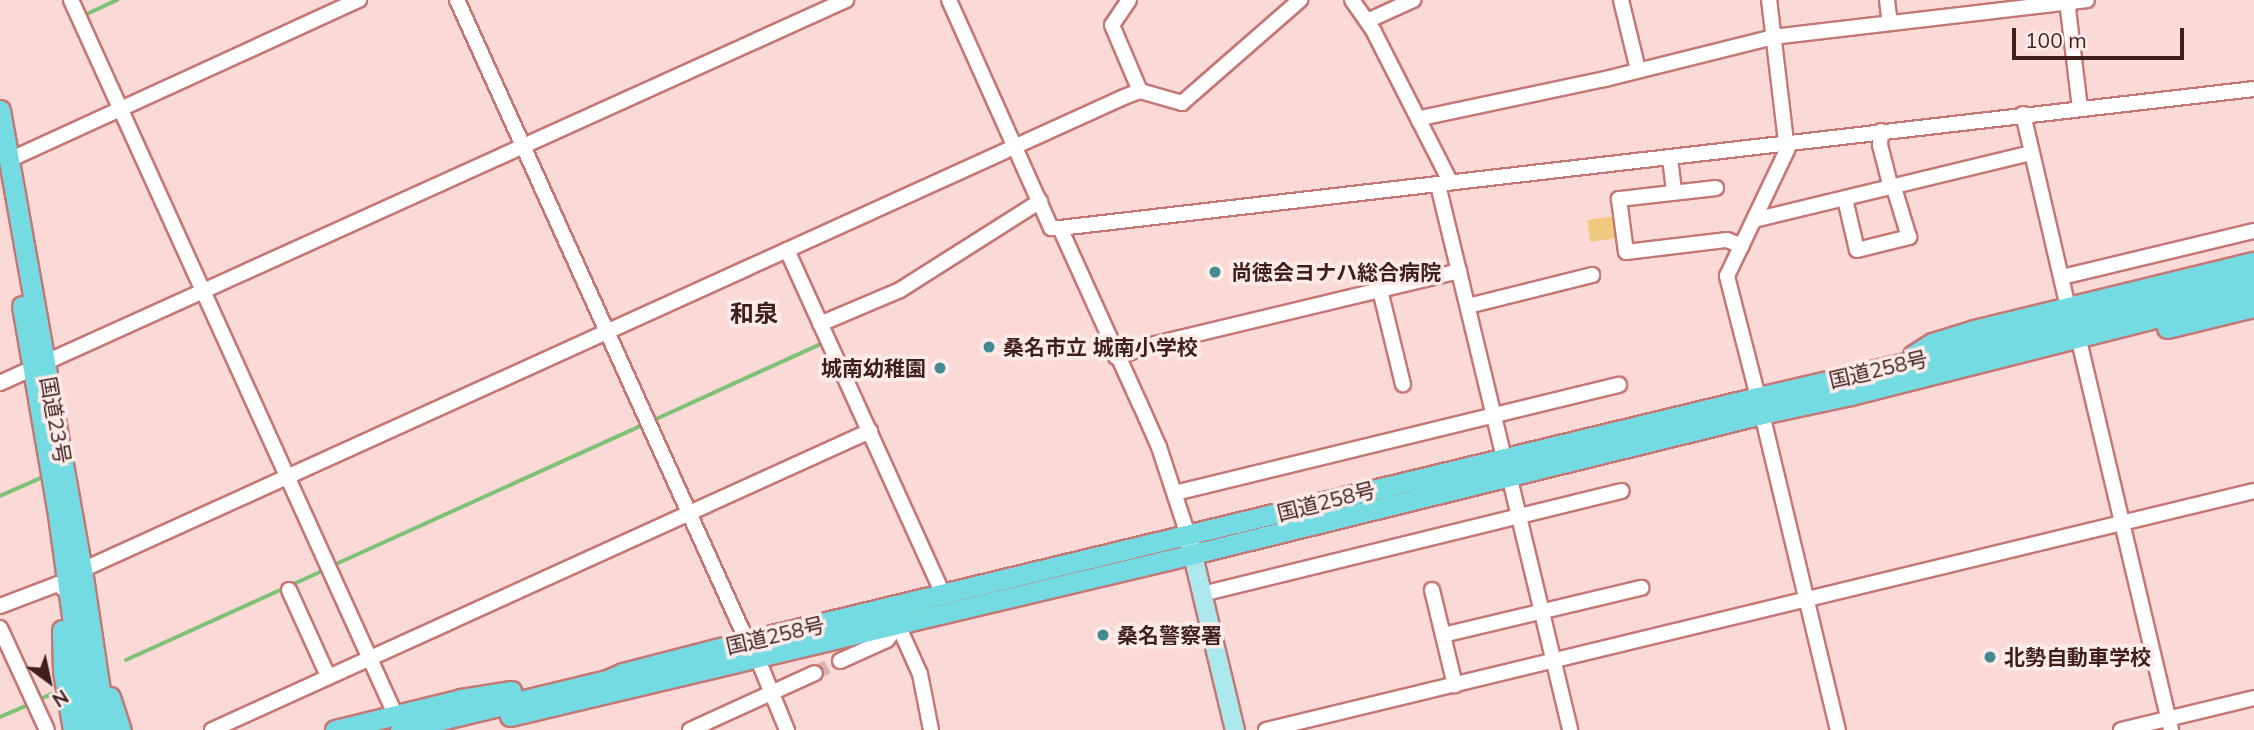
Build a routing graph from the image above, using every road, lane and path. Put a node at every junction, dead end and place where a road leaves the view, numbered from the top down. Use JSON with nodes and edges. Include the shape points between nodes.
{"nodes":[{"id":1,"x":71,"y":0,"type":"edge"},
{"id":2,"x":359,"y":0,"type":"edge"},
{"id":3,"x":457,"y":0,"type":"edge"},
{"id":4,"x":846,"y":0,"type":"edge"},
{"id":5,"x":949,"y":0,"type":"edge"},
{"id":6,"x":1129,"y":0,"type":"edge"},
{"id":7,"x":1300,"y":0,"type":"edge"},
{"id":8,"x":1352,"y":0,"type":"edge"},
{"id":9,"x":1413,"y":0,"type":"edge"},
{"id":10,"x":1621,"y":0,"type":"edge"},
{"id":11,"x":1769,"y":0,"type":"edge"},
{"id":12,"x":1888,"y":0,"type":"edge"},
{"id":13,"x":2087,"y":0,"type":"edge"},
{"id":14,"x":2067,"y":1,"type":"edge"},
{"id":15,"x":1367,"y":21,"type":"junction"},
{"id":16,"x":1890,"y":23,"type":"junction"},
{"id":17,"x":1773,"y":37,"type":"junction"},
{"id":18,"x":1638,"y":70,"type":"junction"},
{"id":19,"x":2254,"y":89,"type":"edge"},
{"id":20,"x":1140,"y":91,"type":"junction"},
{"id":21,"x":120,"y":108,"type":"junction"},
{"id":22,"x":2080,"y":108,"type":"junction"},
{"id":23,"x":0,"y":110,"type":"edge"},
{"id":24,"x":2023,"y":114,"type":"junction"},
{"id":25,"x":1419,"y":121,"type":"junction"},
{"id":26,"x":1881,"y":131,"type":"junction"},
{"id":27,"x":1787,"y":143,"type":"junction"},
{"id":28,"x":523,"y":147,"type":"junction"},
{"id":29,"x":1016,"y":147,"type":"junction"},
{"id":30,"x":2031,"y":153,"type":"junction"},
{"id":31,"x":1670,"y":158,"type":"junction"},
{"id":32,"x":9,"y":160,"type":"junction"},
{"id":33,"x":0,"y":181,"type":"edge"},
{"id":34,"x":1445,"y":184,"type":"junction"},
{"id":35,"x":1716,"y":188,"type":"dead end"},
{"id":36,"x":1893,"y":188,"type":"junction"},
{"id":37,"x":1674,"y":193,"type":"junction"},
{"id":38,"x":1845,"y":199,"type":"junction"},
{"id":39,"x":1040,"y":201,"type":"junction"},
{"id":40,"x":1754,"y":220,"type":"junction"},
{"id":41,"x":1059,"y":229,"type":"junction"},
{"id":42,"x":2254,"y":231,"type":"edge"},
{"id":43,"x":1742,"y":246,"type":"junction"},
{"id":44,"x":788,"y":250,"type":"junction"},
{"id":45,"x":2254,"y":262,"type":"edge"},
{"id":46,"x":1459,"y":271,"type":"junction"},
{"id":47,"x":1592,"y":275,"type":"dead end"},
{"id":48,"x":2254,"y":277,"type":"edge"},
{"id":49,"x":2062,"y":278,"type":"junction"},
{"id":50,"x":1380,"y":290,"type":"junction"},
{"id":51,"x":202,"y":291,"type":"junction"},
{"id":52,"x":2254,"y":293,"type":"edge"},
{"id":53,"x":1468,"y":306,"type":"junction"},
{"id":54,"x":2254,"y":307,"type":"edge"},
{"id":55,"x":2068,"y":308,"type":"junction"},
{"id":56,"x":820,"y":324,"type":"junction"},
{"id":57,"x":607,"y":332,"type":"junction"},
{"id":58,"x":2081,"y":349,"type":"junction"},
{"id":59,"x":1116,"y":357,"type":"junction"},
{"id":60,"x":40,"y":365,"type":"junction"},
{"id":61,"x":1898,"y":365,"type":"junction"},
{"id":62,"x":0,"y":383,"type":"edge"},
{"id":63,"x":1403,"y":384,"type":"dead end"},
{"id":64,"x":1619,"y":385,"type":"dead end"},
{"id":65,"x":1852,"y":395,"type":"junction"},
{"id":66,"x":1760,"y":405,"type":"junction"},
{"id":67,"x":1494,"y":416,"type":"junction"},
{"id":68,"x":870,"y":431,"type":"junction"},
{"id":69,"x":1506,"y":467,"type":"junction"},
{"id":70,"x":287,"y":477,"type":"junction"},
{"id":71,"x":1622,"y":491,"type":"dead end"},
{"id":72,"x":2254,"y":491,"type":"edge"},
{"id":73,"x":1175,"y":493,"type":"junction"},
{"id":74,"x":688,"y":513,"type":"junction"},
{"id":75,"x":1518,"y":516,"type":"junction"},
{"id":76,"x":2121,"y":524,"type":"junction"},
{"id":77,"x":1188,"y":535,"type":"junction"},
{"id":78,"x":1193,"y":554,"type":"junction"},
{"id":79,"x":82,"y":570,"type":"junction"},
{"id":80,"x":63,"y":588,"type":"junction"},
{"id":81,"x":1641,"y":588,"type":"dead end"},
{"id":82,"x":289,"y":590,"type":"dead end"},
{"id":83,"x":1432,"y":590,"type":"dead end"},
{"id":84,"x":1202,"y":594,"type":"junction"},
{"id":85,"x":944,"y":596,"type":"junction"},
{"id":86,"x":1806,"y":600,"type":"junction"},
{"id":87,"x":0,"y":606,"type":"edge"},
{"id":88,"x":1541,"y":610,"type":"junction"},
{"id":89,"x":898,"y":625,"type":"junction"},
{"id":90,"x":0,"y":628,"type":"edge"},
{"id":91,"x":1443,"y":635,"type":"junction"},
{"id":92,"x":91,"y":639,"type":"junction"},
{"id":93,"x":752,"y":649,"type":"junction"},
{"id":94,"x":369,"y":657,"type":"junction"},
{"id":95,"x":840,"y":661,"type":"tunnel mouth"},
{"id":96,"x":1553,"y":661,"type":"junction"},
{"id":97,"x":815,"y":673,"type":"tunnel mouth"},
{"id":98,"x":328,"y":676,"type":"junction"},
{"id":99,"x":1455,"y":685,"type":"junction"},
{"id":100,"x":771,"y":693,"type":"junction"},
{"id":101,"x":2254,"y":698,"type":"edge"},
{"id":102,"x":584,"y":700,"type":"junction"},
{"id":103,"x":398,"y":723,"type":"edge"},
{"id":104,"x":2170,"y":724,"type":"edge"},
{"id":105,"x":47,"y":730,"type":"edge"},
{"id":106,"x":73,"y":730,"type":"edge"},
{"id":107,"x":88,"y":730,"type":"edge"},
{"id":108,"x":98,"y":730,"type":"edge"},
{"id":109,"x":106,"y":730,"type":"edge"},
{"id":110,"x":121,"y":730,"type":"edge"},
{"id":111,"x":212,"y":730,"type":"edge"},
{"id":112,"x":335,"y":730,"type":"edge"},
{"id":113,"x":451,"y":730,"type":"edge"},
{"id":114,"x":509,"y":730,"type":"edge"},
{"id":115,"x":690,"y":730,"type":"edge"},
{"id":116,"x":787,"y":730,"type":"edge"},
{"id":117,"x":931,"y":730,"type":"edge"},
{"id":118,"x":1235,"y":730,"type":"edge"},
{"id":119,"x":1266,"y":730,"type":"edge"},
{"id":120,"x":1570,"y":730,"type":"edge"},
{"id":121,"x":1838,"y":730,"type":"edge"},
{"id":122,"x":2121,"y":730,"type":"edge"}],
"edges":[{"from":1,"to":21,"type":"street"},
{"from":2,"to":21,"type":"street"},
{"from":3,"to":28,"type":"street"},
{"from":4,"to":28,"type":"street"},
{"from":5,"to":29,"type":"street"},
{"from":6,"to":20,"type":"street","via":[[1112,24]]},
{"from":7,"to":20,"type":"street","via":[[1182,103]]},
{"from":8,"to":15,"type":"street"},
{"from":9,"to":15,"type":"street"},
{"from":10,"to":18,"type":"street"},
{"from":11,"to":17,"type":"street"},
{"from":12,"to":16,"type":"street"},
{"from":13,"to":14,"type":"street"},
{"from":14,"to":16,"type":"street"},
{"from":14,"to":22,"type":"street"},
{"from":15,"to":25,"type":"street"},
{"from":16,"to":17,"type":"street"},
{"from":17,"to":18,"type":"street"},
{"from":17,"to":27,"type":"street"},
{"from":18,"to":25,"type":"street"},
{"from":19,"to":22,"type":"street"},
{"from":20,"to":29,"type":"street"},
{"from":21,"to":32,"type":"street"},
{"from":21,"to":51,"type":"street"},
{"from":22,"to":24,"type":"street"},
{"from":23,"to":32,"type":"highway","name":"国道23号"},
{"from":24,"to":26,"type":"street"},
{"from":24,"to":30,"type":"street"},
{"from":25,"to":34,"type":"street"},
{"from":26,"to":27,"type":"street"},
{"from":26,"to":36,"type":"street","via":[[1880,145]]},
{"from":27,"to":31,"type":"street"},
{"from":27,"to":40,"type":"street"},
{"from":28,"to":51,"type":"street"},
{"from":28,"to":57,"type":"street"},
{"from":29,"to":39,"type":"street"},
{"from":29,"to":44,"type":"street"},
{"from":30,"to":36,"type":"street"},
{"from":30,"to":49,"type":"street"},
{"from":31,"to":34,"type":"street"},
{"from":31,"to":37,"type":"street"},
{"from":32,"to":60,"type":"highway","name":"国道23号"},
{"from":33,"to":60,"type":"highway","name":"国道23号"},
{"from":34,"to":41,"type":"street"},
{"from":34,"to":46,"type":"street"},
{"from":35,"to":37,"type":"street"},
{"from":36,"to":38,"type":"street"},
{"from":36,"to":38,"type":"street","via":[[1909,237],[1857,250]]},
{"from":37,"to":43,"type":"street","via":[[1619,200],[1626,252],[1727,240]]},
{"from":38,"to":40,"type":"street"},
{"from":39,"to":41,"type":"street","via":[[1051,228]]},
{"from":39,"to":56,"type":"street","via":[[900,290]]},
{"from":40,"to":43,"type":"street"},
{"from":41,"to":59,"type":"street"},
{"from":42,"to":49,"type":"street"},
{"from":43,"to":66,"type":"street","via":[[1727,276]]},
{"from":44,"to":56,"type":"street"},
{"from":44,"to":57,"type":"street"},
{"from":45,"to":55,"type":"highway"},
{"from":46,"to":50,"type":"street"},
{"from":46,"to":53,"type":"street"},
{"from":47,"to":53,"type":"street"},
{"from":48,"to":61,"type":"highway","name":"国道258号"},
{"from":49,"to":55,"type":"street"},
{"from":50,"to":59,"type":"street"},
{"from":50,"to":63,"type":"street"},
{"from":51,"to":60,"type":"street"},
{"from":51,"to":70,"type":"street"},
{"from":52,"to":65,"type":"highway","name":"国道258号"},
{"from":53,"to":67,"type":"street"},
{"from":54,"to":58,"type":"highway"},
{"from":55,"to":61,"type":"highway","via":[[1932,343]]},
{"from":56,"to":68,"type":"street"},
{"from":57,"to":70,"type":"street"},
{"from":57,"to":74,"type":"street"},
{"from":58,"to":65,"type":"highway","via":[[1901,393]]},
{"from":58,"to":76,"type":"street"},
{"from":59,"to":73,"type":"street","via":[[1159,447]]},
{"from":60,"to":62,"type":"street"},
{"from":60,"to":79,"type":"highway","name":"国道23号"},
{"from":60,"to":80,"type":"highway","name":"国道23号"},
{"from":61,"to":66,"type":"highway","name":"国道258号"},
{"from":64,"to":67,"type":"street"},
{"from":65,"to":66,"type":"highway","name":"国道258号"},
{"from":66,"to":69,"type":"highway","name":"国道258号"},
{"from":66,"to":86,"type":"street"},
{"from":67,"to":69,"type":"street"},
{"from":67,"to":73,"type":"street"},
{"from":68,"to":74,"type":"street"},
{"from":68,"to":85,"type":"street"},
{"from":69,"to":75,"type":"street"},
{"from":69,"to":77,"type":"highway","name":"国道258号"},
{"from":69,"to":78,"type":"highway","name":"国道258号"},
{"from":70,"to":79,"type":"street"},
{"from":70,"to":94,"type":"street"},
{"from":71,"to":75,"type":"street"},
{"from":72,"to":76,"type":"street"},
{"from":73,"to":77,"type":"street"},
{"from":74,"to":93,"type":"street"},
{"from":74,"to":94,"type":"street"},
{"from":75,"to":84,"type":"street"},
{"from":75,"to":88,"type":"street"},
{"from":76,"to":86,"type":"street"},
{"from":76,"to":104,"type":"street"},
{"from":77,"to":78,"type":"main road"},
{"from":77,"to":85,"type":"highway","name":"国道258号"},
{"from":78,"to":84,"type":"main road"},
{"from":78,"to":89,"type":"highway","name":"国道258号"},
{"from":79,"to":92,"type":"highway","name":"国道23号"},
{"from":80,"to":87,"type":"street"},
{"from":80,"to":106,"type":"highway","via":[[64,671]]},
{"from":80,"to":107,"type":"highway"},
{"from":81,"to":88,"type":"street"},
{"from":82,"to":98,"type":"street"},
{"from":83,"to":91,"type":"street"},
{"from":84,"to":118,"type":"main road"},
{"from":85,"to":93,"type":"highway","name":"国道258号"},
{"from":86,"to":96,"type":"street"},
{"from":86,"to":121,"type":"street"},
{"from":88,"to":91,"type":"street"},
{"from":88,"to":96,"type":"street"},
{"from":89,"to":93,"type":"highway","name":"国道258号"},
{"from":89,"to":95,"type":"street","via":[[887,640]]},
{"from":89,"to":117,"type":"street","via":[[919,674]]},
{"from":90,"to":105,"type":"street"},
{"from":91,"to":99,"type":"street"},
{"from":92,"to":108,"type":"main road","via":[[87,642]]},
{"from":92,"to":109,"type":"highway","name":"国道23号"},
{"from":92,"to":110,"type":"highway"},
{"from":93,"to":100,"type":"street"},
{"from":93,"to":102,"type":"highway","name":"国道258号"},
{"from":93,"to":103,"type":"highway","name":"国道258号"},
{"from":94,"to":98,"type":"street"},
{"from":94,"to":103,"type":"street"},
{"from":96,"to":99,"type":"street"},
{"from":96,"to":120,"type":"street"},
{"from":97,"to":100,"type":"street"},
{"from":98,"to":111,"type":"street"},
{"from":99,"to":119,"type":"street"},
{"from":100,"to":115,"type":"street"},
{"from":100,"to":116,"type":"street"},
{"from":101,"to":104,"type":"street"},
{"from":102,"to":113,"type":"highway","name":"国道258号"},
{"from":102,"to":114,"type":"highway"},
{"from":103,"to":112,"type":"highway","name":"国道258号"},
{"from":104,"to":122,"type":"street"}]}
